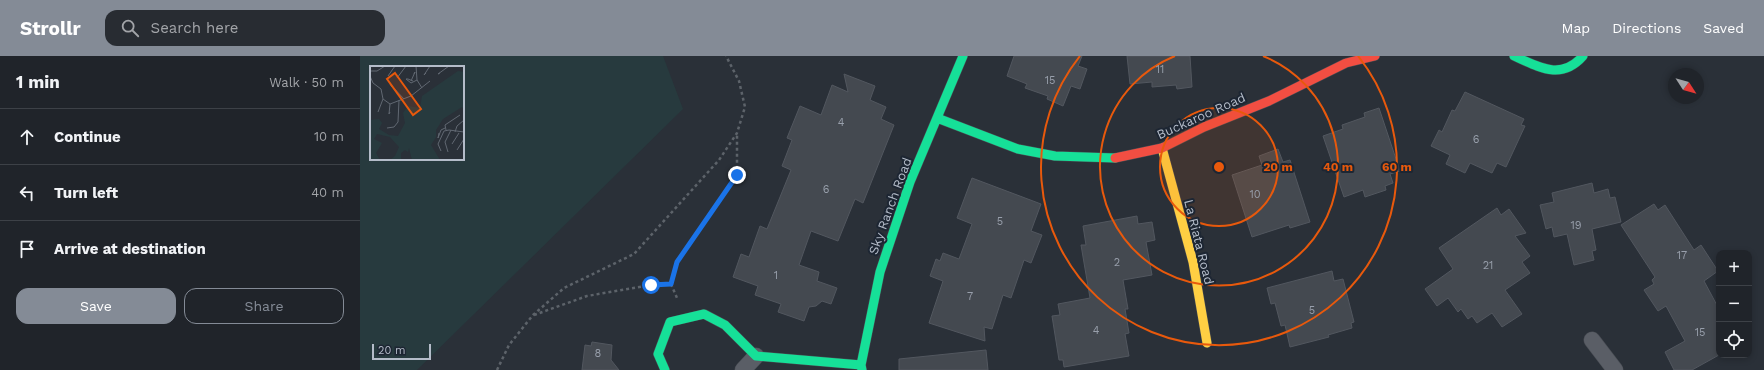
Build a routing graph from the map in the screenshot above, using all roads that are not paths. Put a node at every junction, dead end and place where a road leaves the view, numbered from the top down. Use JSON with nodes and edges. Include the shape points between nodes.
{"nodes":[{"id":1,"x":963,"y":56,"type":"edge"},
{"id":2,"x":1375,"y":56,"type":"edge"},
{"id":3,"x":1514,"y":56,"type":"edge"},
{"id":4,"x":1583,"y":56,"type":"edge"},
{"id":5,"x":1344,"y":60,"type":"edge"},
{"id":6,"x":937,"y":118,"type":"junction"},
{"id":7,"x":1162,"y":148,"type":"junction"},
{"id":8,"x":1592,"y":340,"type":"dead end"},
{"id":9,"x":1207,"y":343,"type":"dead end"},
{"id":10,"x":756,"y":356,"type":"junction"},
{"id":11,"x":861,"y":367,"type":"edge"},
{"id":12,"x":665,"y":370,"type":"edge"},
{"id":13,"x":743,"y":370,"type":"edge"},
{"id":14,"x":1615,"y":370,"type":"edge"}],
"edges":[{"from":1,"to":6,"type":"street","name":"Sky Ranch Road"},
{"from":2,"to":5,"type":"street","name":"Buckaroo Road"},
{"from":3,"to":4,"type":"street","via":[[1552,71],[1562,71],[1574,67]]},
{"from":5,"to":7,"type":"street","name":"Buckaroo Road","via":[[1269,101],[1204,126]]},
{"from":6,"to":7,"type":"street","name":"Buckaroo Road","via":[[1018,150],[1055,156],[1111,158]]},
{"from":6,"to":11,"type":"street","name":"Sky Ranch Road","via":[[910,182],[880,272]]},
{"from":7,"to":9,"type":"street","name":"La Riata Road","via":[[1193,262]]},
{"from":8,"to":14,"type":"street"},
{"from":10,"to":11,"type":"street"},
{"from":10,"to":12,"type":"street","via":[[725,325],[704,314],[670,322],[658,354]]},
{"from":10,"to":13,"type":"street"}]}
